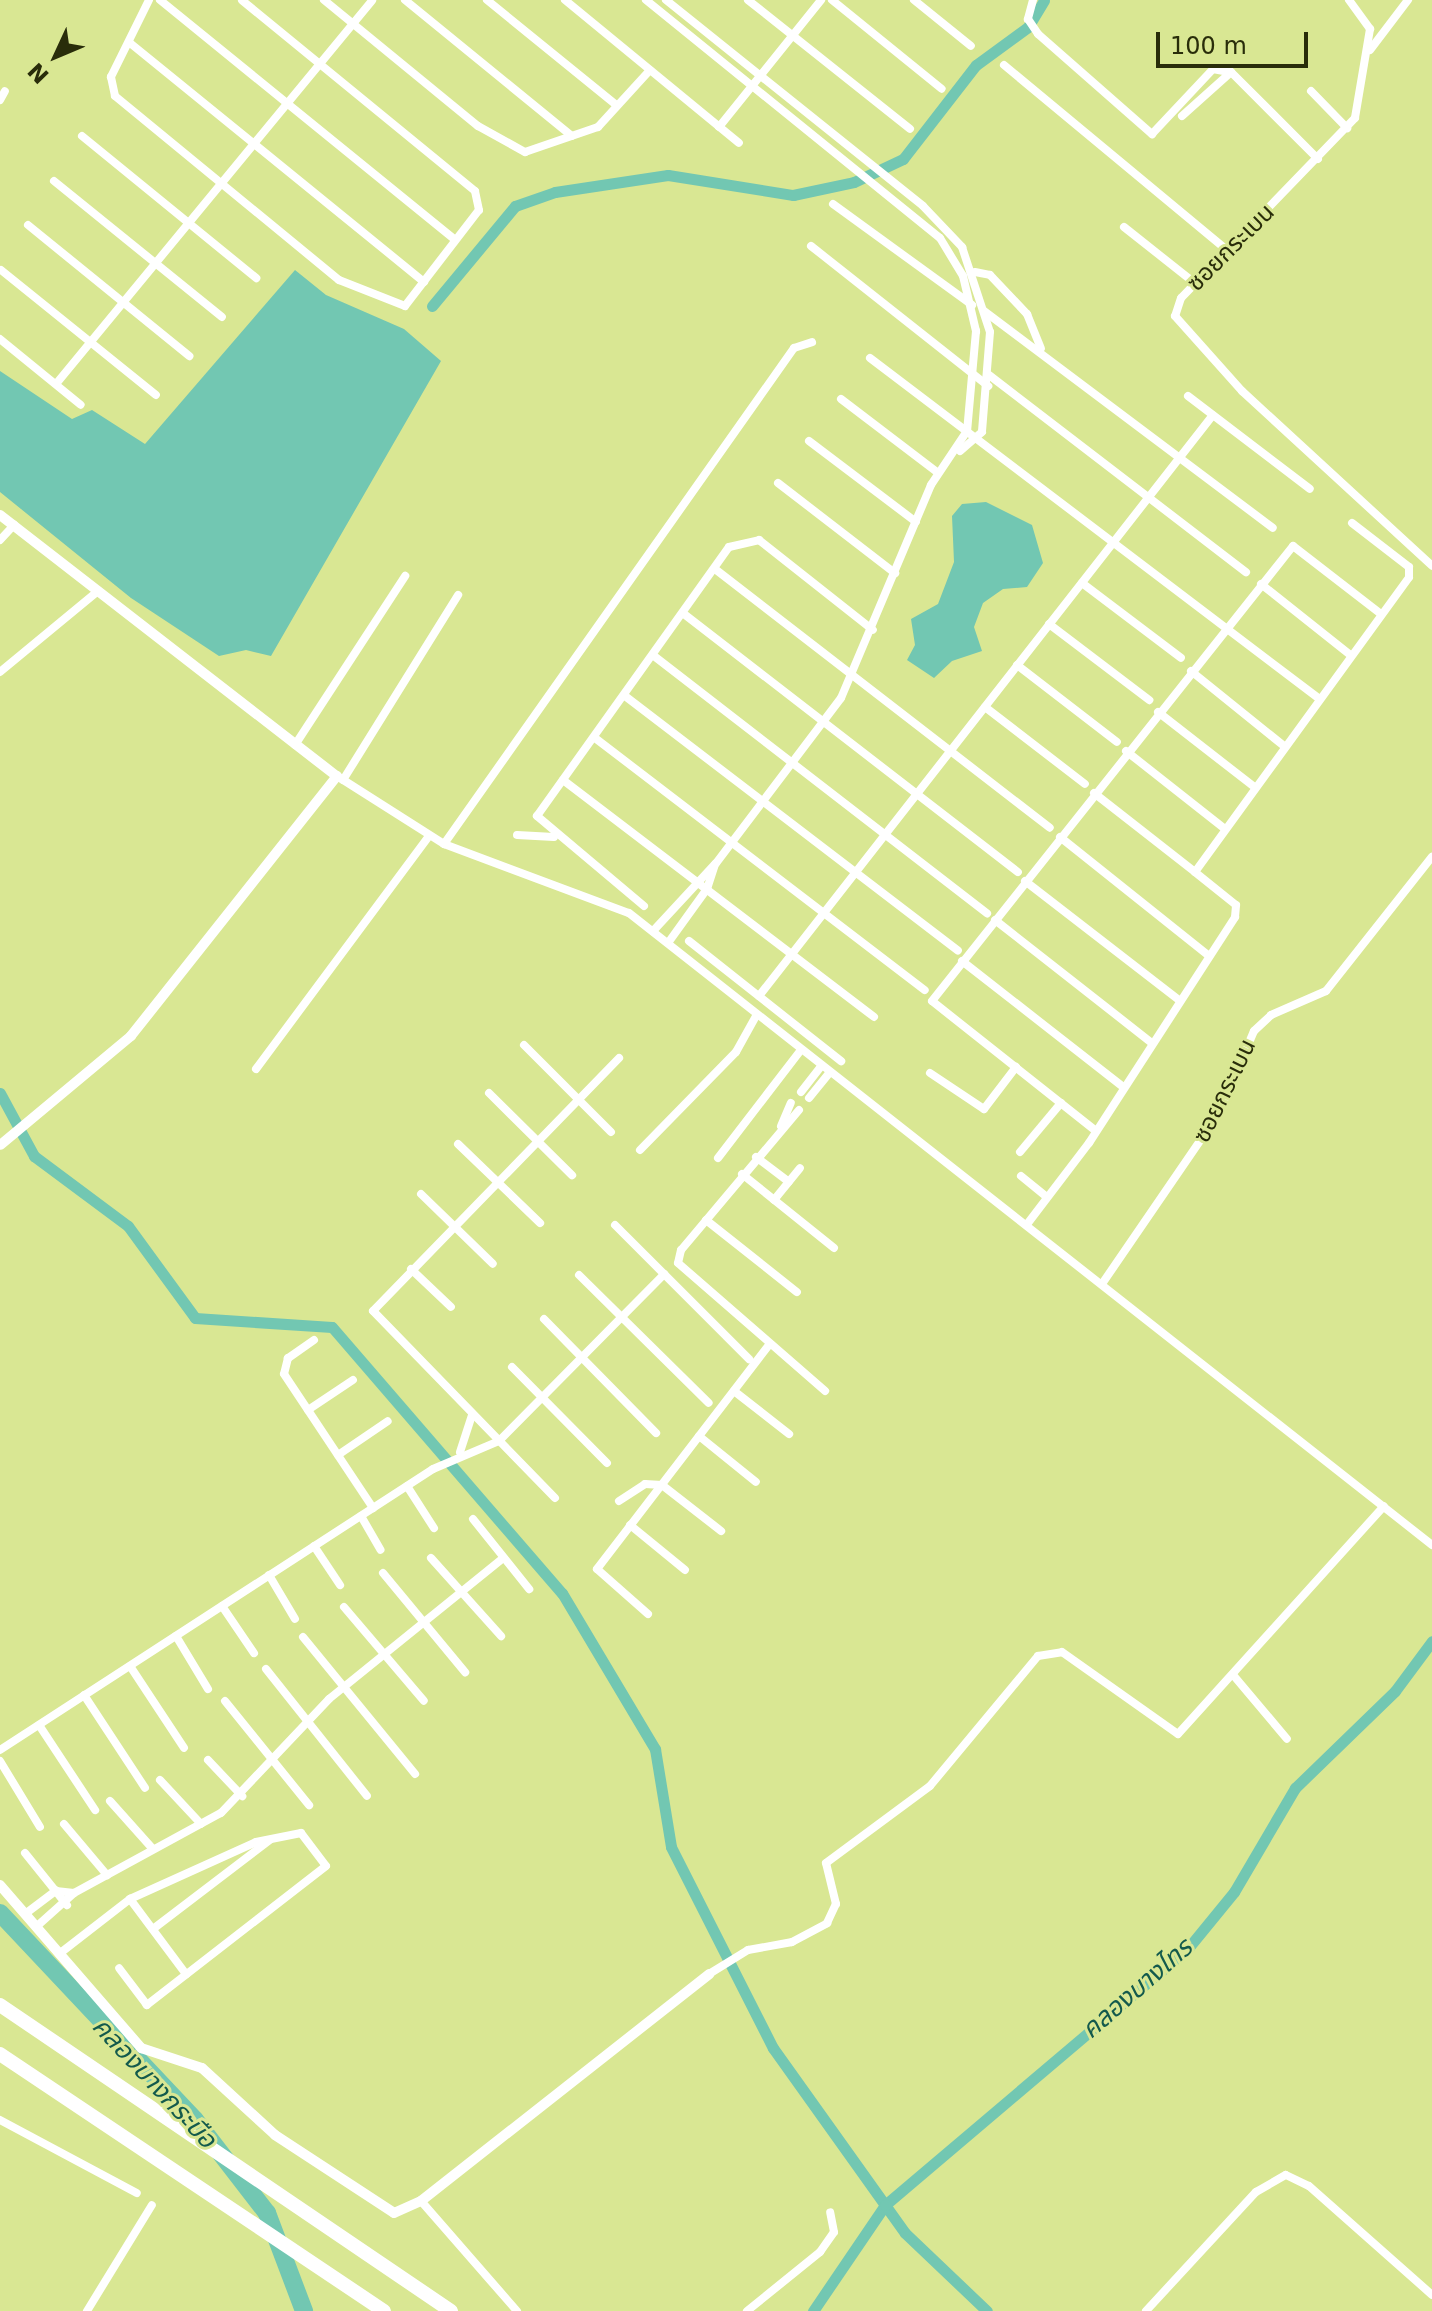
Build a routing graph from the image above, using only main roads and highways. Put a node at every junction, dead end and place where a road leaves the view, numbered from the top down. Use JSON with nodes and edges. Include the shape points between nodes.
{"nodes":[{"id":1,"x":0,"y":2005,"type":"edge"},
{"id":2,"x":0,"y":2052,"type":"edge"},
{"id":3,"x":384,"y":2311,"type":"edge"},
{"id":4,"x":451,"y":2311,"type":"edge"}],
"edges":[{"from":1,"to":4,"type":"highway"},
{"from":2,"to":3,"type":"highway"}]}
